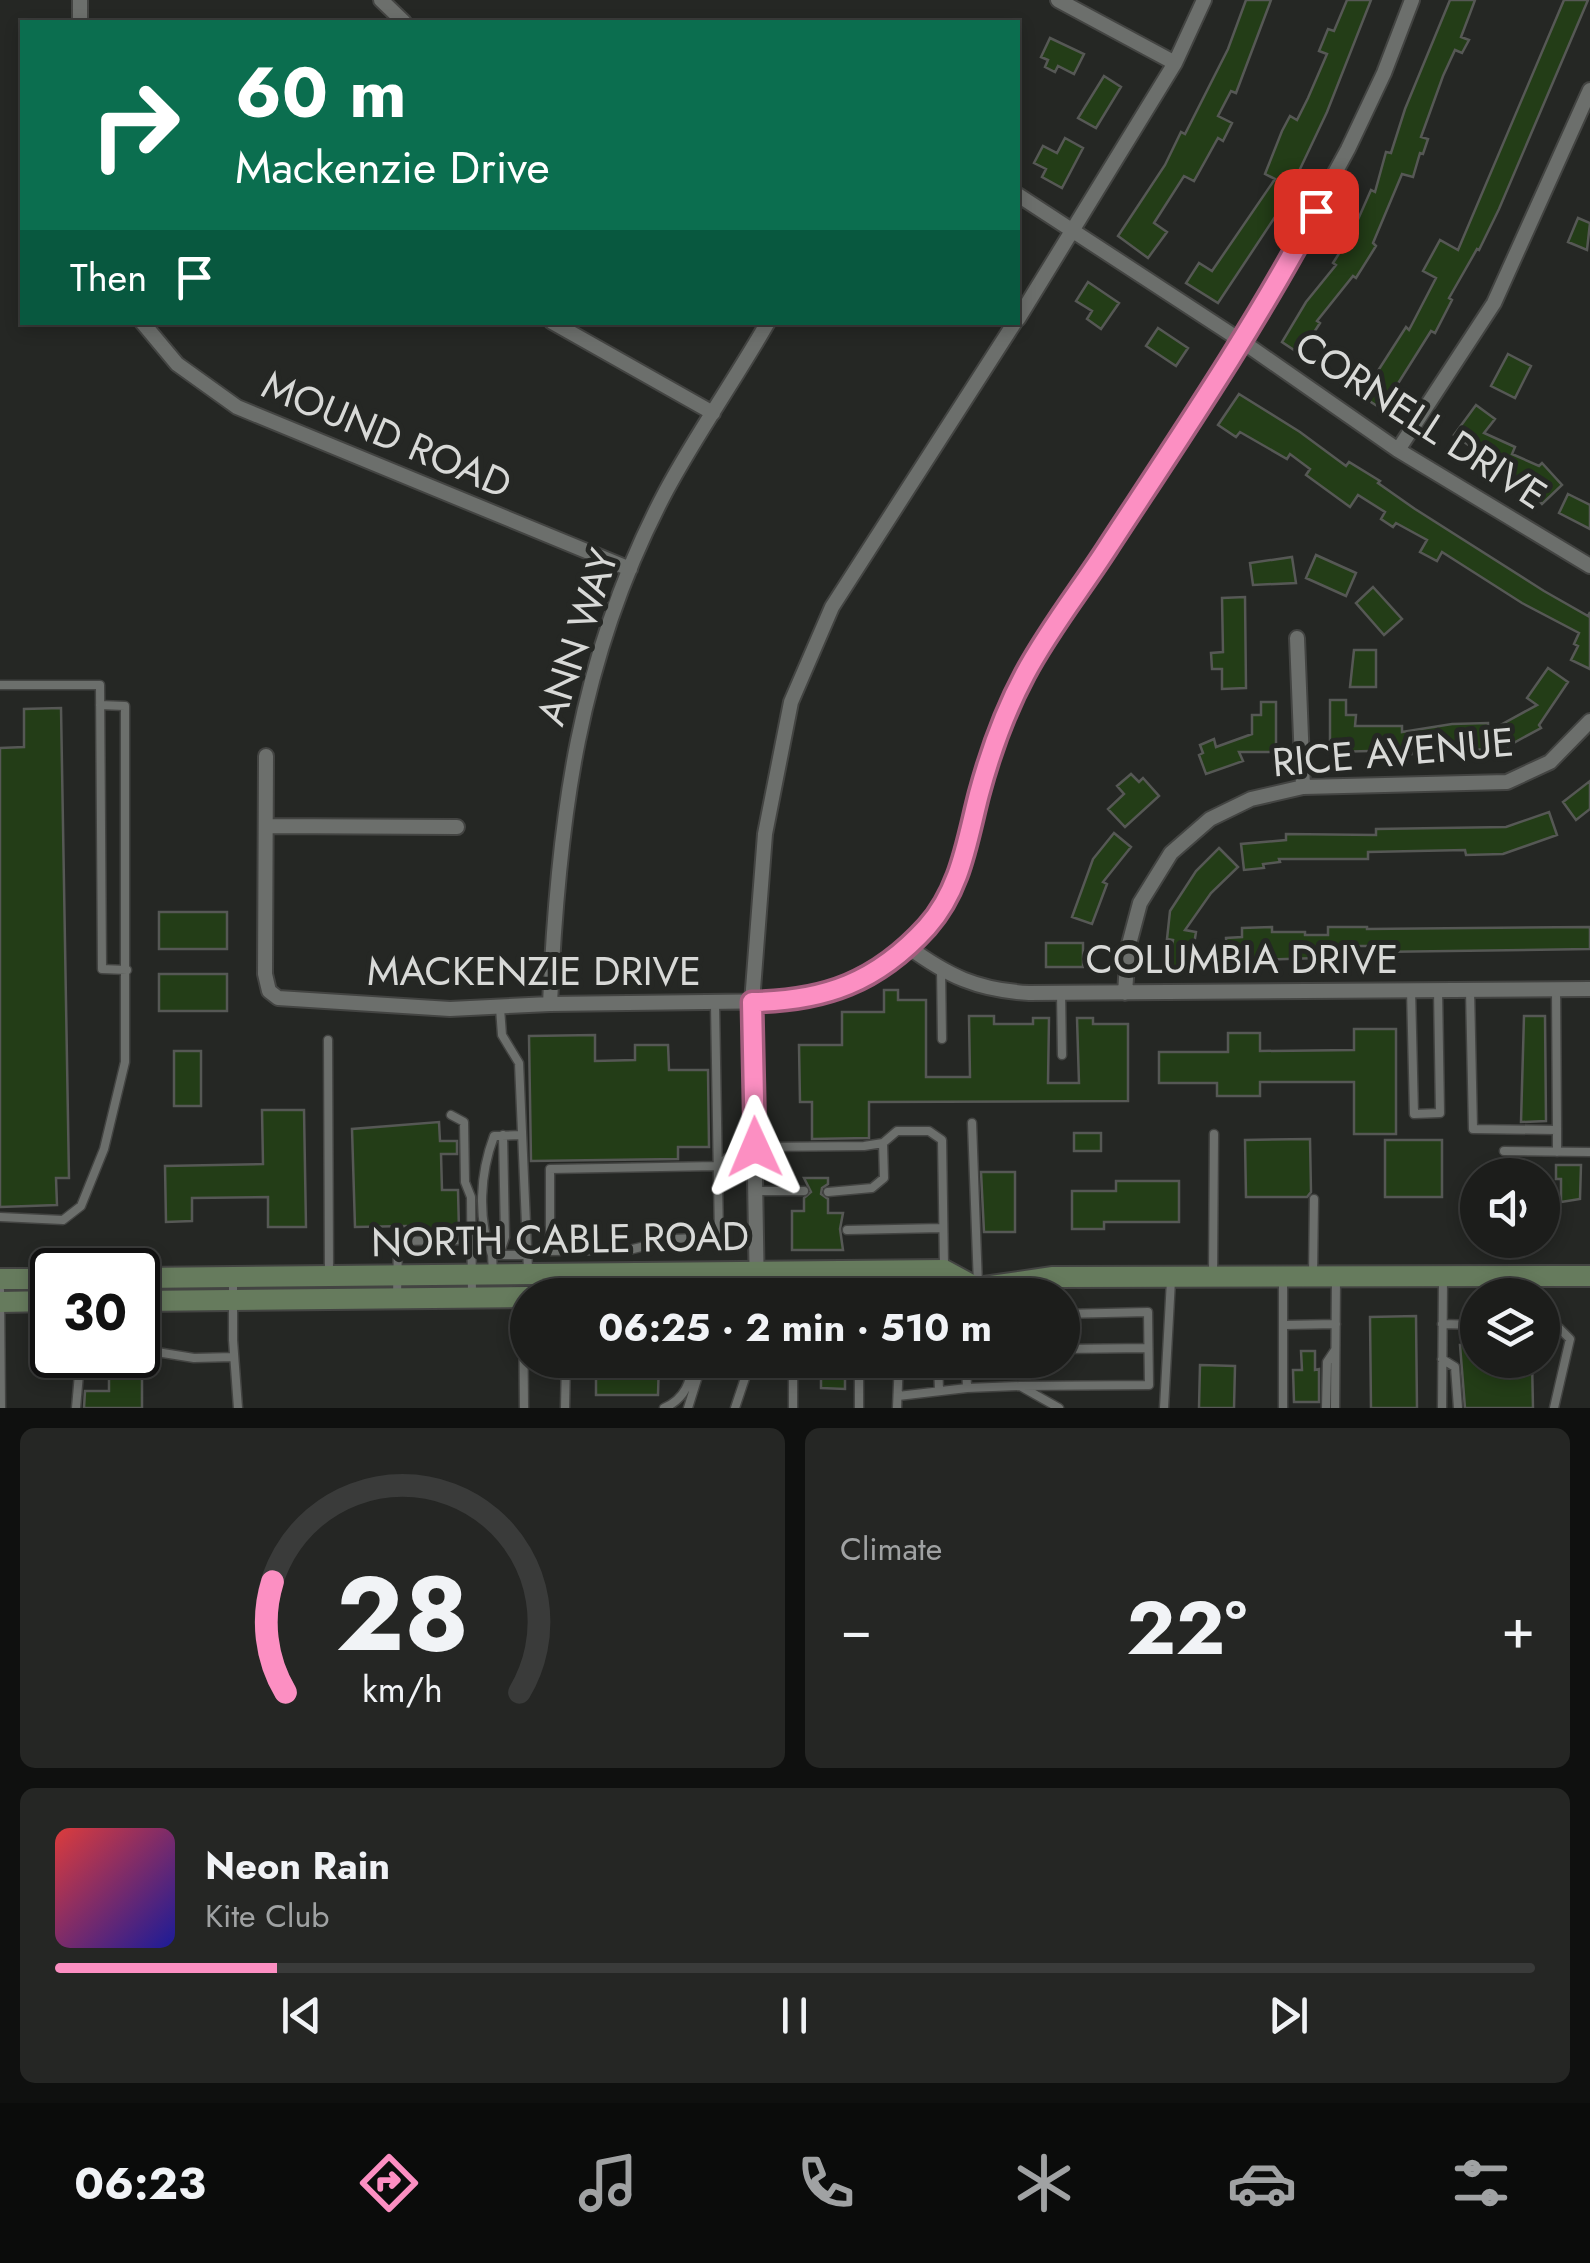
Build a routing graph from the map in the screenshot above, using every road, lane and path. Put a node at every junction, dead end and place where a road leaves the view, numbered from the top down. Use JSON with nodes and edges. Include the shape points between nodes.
{"nodes":[{"id":1,"x":381,"y":0,"type":"edge"},
{"id":2,"x":1058,"y":0,"type":"edge"},
{"id":3,"x":1204,"y":0,"type":"edge"},
{"id":4,"x":1412,"y":0,"type":"edge"},
{"id":5,"x":402,"y":20,"type":"edge"},
{"id":6,"x":1175,"y":62,"type":"junction"},
{"id":7,"x":1590,"y":90,"type":"edge"},
{"id":8,"x":1020,"y":196,"type":"edge"},
{"id":9,"x":1075,"y":230,"type":"junction"},
{"id":10,"x":1020,"y":315,"type":"edge"},
{"id":11,"x":144,"y":325,"type":"edge"},
{"id":12,"x":558,"y":325,"type":"edge"},
{"id":13,"x":766,"y":325,"type":"edge"},
{"id":14,"x":1013,"y":325,"type":"edge"},
{"id":15,"x":1243,"y":342,"type":"junction"},
{"id":16,"x":712,"y":413,"type":"junction"},
{"id":17,"x":1398,"y":450,"type":"junction"},
{"id":18,"x":1590,"y":566,"type":"edge"},
{"id":19,"x":630,"y":569,"type":"junction"},
{"id":20,"x":1297,"y":638,"type":"dead end"},
{"id":21,"x":0,"y":685,"type":"edge"},
{"id":22,"x":100,"y":705,"type":"junction"},
{"id":23,"x":1590,"y":721,"type":"edge"},
{"id":24,"x":266,"y":756,"type":"dead end"},
{"id":25,"x":1303,"y":788,"type":"junction"},
{"id":26,"x":266,"y":826,"type":"junction"},
{"id":27,"x":457,"y":828,"type":"dead end"},
{"id":28,"x":907,"y":946,"type":"junction"},
{"id":29,"x":941,"y":968,"type":"junction"},
{"id":30,"x":127,"y":970,"type":"junction"},
{"id":31,"x":1556,"y":989,"type":"junction"},
{"id":32,"x":1590,"y":989,"type":"edge"},
{"id":33,"x":1411,"y":990,"type":"junction"},
{"id":34,"x":1438,"y":990,"type":"junction"},
{"id":35,"x":1470,"y":990,"type":"junction"},
{"id":36,"x":1061,"y":993,"type":"junction"},
{"id":37,"x":1125,"y":993,"type":"junction"},
{"id":38,"x":752,"y":1002,"type":"junction"},
{"id":39,"x":550,"y":1004,"type":"junction"},
{"id":40,"x":715,"y":1004,"type":"junction"},
{"id":41,"x":500,"y":1008,"type":"junction"},
{"id":42,"x":942,"y":1039,"type":"dead end"},
{"id":43,"x":328,"y":1040,"type":"dead end"},
{"id":44,"x":1062,"y":1056,"type":"dead end"},
{"id":45,"x":451,"y":1115,"type":"dead end"},
{"id":46,"x":972,"y":1124,"type":"dead end"},
{"id":47,"x":1557,"y":1130,"type":"junction"},
{"id":48,"x":1214,"y":1134,"type":"dead end"},
{"id":49,"x":520,"y":1135,"type":"junction"},
{"id":50,"x":503,"y":1136,"type":"junction"},
{"id":51,"x":883,"y":1144,"type":"junction"},
{"id":52,"x":755,"y":1152,"type":"junction"},
{"id":53,"x":1504,"y":1152,"type":"dead end"},
{"id":54,"x":1557,"y":1152,"type":"junction"},
{"id":55,"x":1590,"y":1152,"type":"edge"},
{"id":56,"x":717,"y":1166,"type":"junction"},
{"id":57,"x":755,"y":1191,"type":"junction"},
{"id":58,"x":804,"y":1192,"type":"dead end"},
{"id":59,"x":828,"y":1192,"type":"dead end"},
{"id":60,"x":1314,"y":1199,"type":"dead end"},
{"id":61,"x":0,"y":1216,"type":"edge"},
{"id":62,"x":942,"y":1228,"type":"junction"},
{"id":63,"x":847,"y":1230,"type":"dead end"},
{"id":64,"x":471,"y":1240,"type":"junction"},
{"id":65,"x":629,"y":1250,"type":"junction"},
{"id":66,"x":489,"y":1265,"type":"junction"},
{"id":67,"x":528,"y":1265,"type":"junction"},
{"id":68,"x":944,"y":1270,"type":"junction"},
{"id":69,"x":757,"y":1272,"type":"junction"},
{"id":70,"x":629,"y":1274,"type":"junction"},
{"id":71,"x":1336,"y":1275,"type":"junction"},
{"id":72,"x":233,"y":1276,"type":"junction"},
{"id":73,"x":329,"y":1276,"type":"junction"},
{"id":74,"x":397,"y":1276,"type":"junction"},
{"id":75,"x":1171,"y":1276,"type":"junction"},
{"id":76,"x":1214,"y":1276,"type":"junction"},
{"id":77,"x":1283,"y":1276,"type":"junction"},
{"id":78,"x":1314,"y":1276,"type":"junction"},
{"id":79,"x":1443,"y":1276,"type":"junction"},
{"id":80,"x":1590,"y":1276,"type":"edge"},
{"id":81,"x":30,"y":1278,"type":"edge"},
{"id":82,"x":160,"y":1278,"type":"edge"},
{"id":83,"x":757,"y":1278,"type":"edge"},
{"id":84,"x":954,"y":1278,"type":"edge"},
{"id":85,"x":969,"y":1278,"type":"edge"},
{"id":86,"x":1042,"y":1278,"type":"edge"},
{"id":87,"x":0,"y":1279,"type":"edge"},
{"id":88,"x":0,"y":1290,"type":"edge"},
{"id":89,"x":510,"y":1297,"type":"edge"},
{"id":90,"x":330,"y":1298,"type":"junction"},
{"id":91,"x":397,"y":1298,"type":"junction"},
{"id":92,"x":482,"y":1298,"type":"junction"},
{"id":93,"x":160,"y":1300,"type":"edge"},
{"id":94,"x":232,"y":1300,"type":"junction"},
{"id":95,"x":30,"y":1301,"type":"edge"},
{"id":96,"x":0,"y":1302,"type":"edge"},
{"id":97,"x":1080,"y":1314,"type":"edge"},
{"id":98,"x":1336,"y":1324,"type":"junction"},
{"id":99,"x":1442,"y":1324,"type":"junction"},
{"id":100,"x":1460,"y":1324,"type":"edge"},
{"id":101,"x":1284,"y":1325,"type":"junction"},
{"id":102,"x":1560,"y":1328,"type":"edge"},
{"id":103,"x":1148,"y":1348,"type":"junction"},
{"id":104,"x":1080,"y":1349,"type":"edge"},
{"id":105,"x":1336,"y":1349,"type":"junction"},
{"id":106,"x":160,"y":1353,"type":"edge"},
{"id":107,"x":234,"y":1357,"type":"junction"},
{"id":108,"x":1442,"y":1359,"type":"junction"},
{"id":109,"x":78,"y":1378,"type":"edge"},
{"id":110,"x":524,"y":1378,"type":"edge"},
{"id":111,"x":566,"y":1378,"type":"edge"},
{"id":112,"x":689,"y":1378,"type":"edge"},
{"id":113,"x":697,"y":1378,"type":"edge"},
{"id":114,"x":746,"y":1378,"type":"edge"},
{"id":115,"x":793,"y":1378,"type":"edge"},
{"id":116,"x":859,"y":1378,"type":"edge"},
{"id":117,"x":898,"y":1378,"type":"edge"},
{"id":118,"x":938,"y":1378,"type":"edge"},
{"id":119,"x":967,"y":1378,"type":"edge"},
{"id":120,"x":1020,"y":1386,"type":"junction"},
{"id":121,"x":967,"y":1388,"type":"junction"},
{"id":122,"x":938,"y":1390,"type":"junction"},
{"id":123,"x":898,"y":1396,"type":"junction"},
{"id":124,"x":0,"y":1408,"type":"edge"},
{"id":125,"x":76,"y":1408,"type":"edge"},
{"id":126,"x":238,"y":1408,"type":"edge"},
{"id":127,"x":524,"y":1408,"type":"edge"},
{"id":128,"x":565,"y":1408,"type":"edge"},
{"id":129,"x":664,"y":1408,"type":"edge"},
{"id":130,"x":688,"y":1408,"type":"edge"},
{"id":131,"x":735,"y":1408,"type":"edge"},
{"id":132,"x":793,"y":1408,"type":"edge"},
{"id":133,"x":859,"y":1408,"type":"edge"},
{"id":134,"x":898,"y":1408,"type":"edge"},
{"id":135,"x":1059,"y":1408,"type":"edge"},
{"id":136,"x":1164,"y":1408,"type":"edge"},
{"id":137,"x":1283,"y":1408,"type":"edge"},
{"id":138,"x":1326,"y":1408,"type":"edge"},
{"id":139,"x":1335,"y":1408,"type":"edge"},
{"id":140,"x":1442,"y":1408,"type":"edge"},
{"id":141,"x":1458,"y":1408,"type":"edge"},
{"id":142,"x":1554,"y":1408,"type":"edge"}],
"edges":[{"from":1,"to":5,"type":"street"},
{"from":2,"to":6,"type":"street"},
{"from":3,"to":6,"type":"street"},
{"from":4,"to":15,"type":"street","name":"MACKENZIE DRIVE","via":[[1348,149]]},
{"from":6,"to":9,"type":"street"},
{"from":7,"to":17,"type":"street","via":[[1494,303]]},
{"from":8,"to":9,"type":"street","name":"CORNELL DRIVE"},
{"from":9,"to":10,"type":"street"},
{"from":9,"to":15,"type":"street","name":"CORNELL DRIVE"},
{"from":11,"to":19,"type":"street","name":"MOUND ROAD","via":[[177,364],[237,408]]},
{"from":12,"to":16,"type":"street"},
{"from":13,"to":16,"type":"street","name":"ANN WAY"},
{"from":14,"to":38,"type":"street","via":[[832,606],[792,702],[765,834]]},
{"from":15,"to":17,"type":"street","name":"CORNELL DRIVE"},
{"from":15,"to":28,"type":"street","name":"MACKENZIE DRIVE","via":[[1023,676],[992,751],[957,879]]},
{"from":16,"to":19,"type":"street","name":"ANN WAY"},
{"from":17,"to":18,"type":"street","name":"CORNELL DRIVE"},
{"from":19,"to":39,"type":"street","name":"ANN WAY","via":[[576,738],[555,886]]},
{"from":20,"to":25,"type":"street"},
{"from":21,"to":22,"type":"lane","via":[[100,685]]},
{"from":22,"to":30,"type":"lane","via":[[102,969]]},
{"from":22,"to":30,"type":"lane","via":[[125,706]]},
{"from":23,"to":25,"type":"street","name":"RICE AVENUE","via":[[1550,762],[1507,782]]},
{"from":24,"to":26,"type":"street"},
{"from":25,"to":37,"type":"street","name":"RICE AVENUE","via":[[1228,808],[1171,853],[1133,925]]},
{"from":26,"to":27,"type":"street"},
{"from":26,"to":41,"type":"street","name":"MACKENZIE DRIVE","via":[[269,991],[292,1001]]},
{"from":28,"to":29,"type":"street","name":"COLUMBIA DRIVE"},
{"from":28,"to":38,"type":"street","name":"MACKENZIE DRIVE","via":[[835,990],[804,1000]]},
{"from":29,"to":36,"type":"street","name":"COLUMBIA DRIVE","via":[[997,991]]},
{"from":29,"to":42,"type":"lane"},
{"from":30,"to":61,"type":"lane","via":[[125,1062],[104,1149],[80,1206],[63,1220]]},
{"from":31,"to":32,"type":"street","name":"COLUMBIA DRIVE"},
{"from":31,"to":35,"type":"street","name":"COLUMBIA DRIVE"},
{"from":31,"to":47,"type":"lane"},
{"from":33,"to":34,"type":"street","name":"COLUMBIA DRIVE"},
{"from":33,"to":34,"type":"lane","via":[[1414,1114],[1440,1113]]},
{"from":33,"to":37,"type":"street","name":"COLUMBIA DRIVE"},
{"from":34,"to":35,"type":"street","name":"COLUMBIA DRIVE"},
{"from":35,"to":47,"type":"lane","via":[[1473,1128]]},
{"from":36,"to":37,"type":"street","name":"COLUMBIA DRIVE"},
{"from":36,"to":44,"type":"lane"},
{"from":38,"to":40,"type":"street","name":"MACKENZIE DRIVE"},
{"from":38,"to":52,"type":"street"},
{"from":39,"to":40,"type":"street","name":"MACKENZIE DRIVE"},
{"from":39,"to":41,"type":"street","name":"MACKENZIE DRIVE"},
{"from":40,"to":56,"type":"lane"},
{"from":41,"to":49,"type":"lane","via":[[502,1035],[519,1063]]},
{"from":43,"to":73,"type":"lane"},
{"from":45,"to":64,"type":"lane","via":[[464,1122]]},
{"from":46,"to":85,"type":"lane"},
{"from":47,"to":54,"type":"lane"},
{"from":48,"to":76,"type":"lane"},
{"from":49,"to":50,"type":"lane"},
{"from":49,"to":67,"type":"lane"},
{"from":50,"to":66,"type":"lane","via":[[504,1237]]},
{"from":50,"to":66,"type":"lane","via":[[494,1136],[483,1166]]},
{"from":51,"to":52,"type":"lane"},
{"from":51,"to":59,"type":"lane","via":[[884,1178],[872,1188]]},
{"from":51,"to":62,"type":"lane","via":[[897,1132],[929,1131],[942,1140]]},
{"from":52,"to":56,"type":"lane"},
{"from":52,"to":57,"type":"street"},
{"from":53,"to":54,"type":"lane"},
{"from":54,"to":55,"type":"lane"},
{"from":56,"to":65,"type":"lane","via":[[718,1237]]},
{"from":56,"to":65,"type":"lane","via":[[550,1168],[550,1251]]},
{"from":57,"to":58,"type":"lane"},
{"from":57,"to":69,"type":"street"},
{"from":60,"to":78,"type":"lane"},
{"from":62,"to":63,"type":"lane"},
{"from":62,"to":68,"type":"lane"},
{"from":64,"to":66,"type":"lane"},
{"from":64,"to":74,"type":"lane","via":[[398,1241]]},
{"from":65,"to":70,"type":"lane"},
{"from":66,"to":67,"type":"street","name":"NORTH CABLE ROAD"},
{"from":66,"to":74,"type":"street","name":"NORTH CABLE ROAD"},
{"from":66,"to":92,"type":"lane"},
{"from":66,"to":92,"type":"lane"},
{"from":67,"to":70,"type":"street","name":"NORTH CABLE ROAD"},
{"from":68,"to":69,"type":"street","name":"NORTH CABLE ROAD"},
{"from":68,"to":84,"type":"street","name":"NORTH CABLE ROAD"},
{"from":69,"to":70,"type":"street","name":"NORTH CABLE ROAD"},
{"from":69,"to":83,"type":"street"},
{"from":71,"to":78,"type":"street","name":"NORTH CABLE ROAD"},
{"from":71,"to":79,"type":"street","name":"NORTH CABLE ROAD"},
{"from":71,"to":98,"type":"lane"},
{"from":72,"to":73,"type":"street","name":"NORTH CABLE ROAD"},
{"from":72,"to":82,"type":"street","name":"NORTH CABLE ROAD"},
{"from":72,"to":94,"type":"lane"},
{"from":73,"to":74,"type":"street","name":"NORTH CABLE ROAD"},
{"from":73,"to":90,"type":"lane"},
{"from":74,"to":91,"type":"lane"},
{"from":75,"to":76,"type":"street","name":"NORTH CABLE ROAD"},
{"from":75,"to":86,"type":"street","name":"NORTH CABLE ROAD"},
{"from":75,"to":136,"type":"lane"},
{"from":76,"to":77,"type":"street","name":"NORTH CABLE ROAD"},
{"from":77,"to":78,"type":"street","name":"NORTH CABLE ROAD"},
{"from":77,"to":101,"type":"lane"},
{"from":79,"to":80,"type":"street","name":"NORTH CABLE ROAD"},
{"from":79,"to":99,"type":"lane"},
{"from":81,"to":87,"type":"street"},
{"from":88,"to":96,"type":"lane"},
{"from":89,"to":92,"type":"street","name":"NORTH CABLE ROAD"},
{"from":90,"to":91,"type":"street","name":"NORTH CABLE ROAD"},
{"from":90,"to":94,"type":"street","name":"NORTH CABLE ROAD"},
{"from":91,"to":92,"type":"street","name":"NORTH CABLE ROAD"},
{"from":93,"to":94,"type":"street","name":"NORTH CABLE ROAD"},
{"from":94,"to":107,"type":"lane"},
{"from":95,"to":96,"type":"street"},
{"from":96,"to":124,"type":"lane"},
{"from":97,"to":103,"type":"lane","via":[[1148,1312]]},
{"from":98,"to":101,"type":"lane"},
{"from":98,"to":105,"type":"lane"},
{"from":99,"to":100,"type":"lane"},
{"from":99,"to":108,"type":"lane"},
{"from":101,"to":137,"type":"lane"},
{"from":102,"to":142,"type":"lane","via":[[1570,1340]]},
{"from":103,"to":104,"type":"lane"},
{"from":103,"to":120,"type":"lane","via":[[1149,1385]]},
{"from":105,"to":138,"type":"lane","via":[[1327,1362]]},
{"from":105,"to":139,"type":"lane"},
{"from":106,"to":107,"type":"lane"},
{"from":107,"to":126,"type":"lane"},
{"from":108,"to":140,"type":"lane"},
{"from":108,"to":141,"type":"lane","via":[[1455,1367]]},
{"from":109,"to":125,"type":"lane"},
{"from":110,"to":127,"type":"lane"},
{"from":111,"to":128,"type":"lane"},
{"from":112,"to":129,"type":"lane","via":[[679,1402]]},
{"from":113,"to":130,"type":"lane"},
{"from":114,"to":131,"type":"lane"},
{"from":115,"to":132,"type":"lane"},
{"from":116,"to":133,"type":"lane"},
{"from":117,"to":123,"type":"lane"},
{"from":118,"to":122,"type":"lane"},
{"from":119,"to":121,"type":"lane"},
{"from":120,"to":121,"type":"lane"},
{"from":120,"to":135,"type":"lane"},
{"from":121,"to":122,"type":"lane"},
{"from":122,"to":123,"type":"lane"},
{"from":123,"to":134,"type":"lane"}]}
